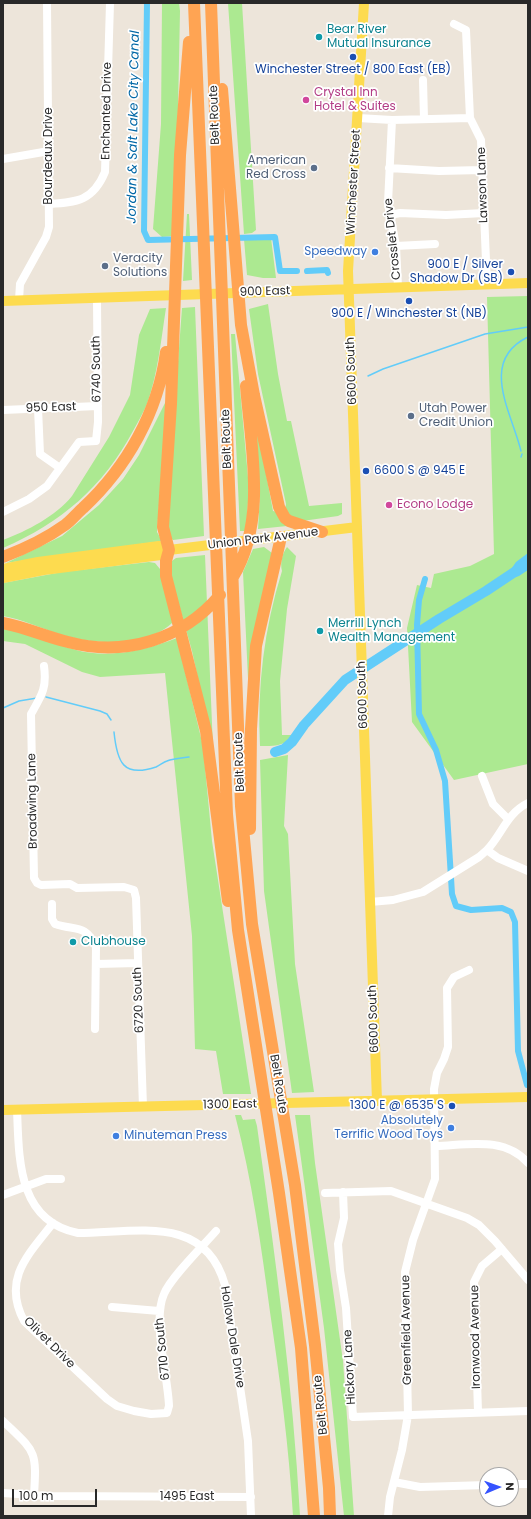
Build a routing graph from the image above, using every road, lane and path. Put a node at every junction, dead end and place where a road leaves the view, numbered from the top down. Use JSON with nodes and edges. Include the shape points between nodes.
{"nodes":[{"id":1,"x":47,"y":3,"type":"edge"},
{"id":2,"x":110,"y":3,"type":"edge"},
{"id":3,"x":193,"y":3,"type":"edge"},
{"id":4,"x":212,"y":3,"type":"edge"},
{"id":5,"x":364,"y":3,"type":"edge"},
{"id":6,"x":454,"y":24,"type":"dead end"},
{"id":7,"x":422,"y":80,"type":"dead end"},
{"id":8,"x":358,"y":118,"type":"junction"},
{"id":9,"x":470,"y":118,"type":"junction"},
{"id":10,"x":424,"y":119,"type":"junction"},
{"id":11,"x":392,"y":120,"type":"junction"},
{"id":12,"x":49,"y":151,"type":"junction"},
{"id":13,"x":3,"y":159,"type":"edge"},
{"id":14,"x":390,"y":168,"type":"junction"},
{"id":15,"x":482,"y":170,"type":"junction"},
{"id":16,"x":49,"y":204,"type":"junction"},
{"id":17,"x":484,"y":213,"type":"junction"},
{"id":18,"x":390,"y":215,"type":"junction"},
{"id":19,"x":435,"y":244,"type":"dead end"},
{"id":20,"x":396,"y":246,"type":"junction"},
{"id":21,"x":176,"y":267,"type":"junction"},
{"id":22,"x":528,"y":284,"type":"edge"},
{"id":23,"x":487,"y":285,"type":"junction"},
{"id":24,"x":398,"y":287,"type":"junction"},
{"id":25,"x":349,"y":289,"type":"junction"},
{"id":26,"x":96,"y":298,"type":"junction"},
{"id":27,"x":19,"y":300,"type":"junction"},
{"id":28,"x":3,"y":301,"type":"edge"},
{"id":29,"x":241,"y":325,"type":"junction"},
{"id":30,"x":98,"y":406,"type":"junction"},
{"id":31,"x":38,"y":408,"type":"junction"},
{"id":32,"x":3,"y":410,"type":"edge"},
{"id":33,"x":60,"y":468,"type":"junction"},
{"id":34,"x":3,"y":512,"type":"edge"},
{"id":35,"x":357,"y":527,"type":"junction"},
{"id":36,"x":322,"y":532,"type":"junction"},
{"id":37,"x":281,"y":537,"type":"junction"},
{"id":38,"x":169,"y":550,"type":"junction"},
{"id":39,"x":3,"y":557,"type":"edge"},
{"id":40,"x":3,"y":569,"type":"edge"},
{"id":41,"x":3,"y":578,"type":"edge"},
{"id":42,"x":3,"y":623,"type":"edge"},
{"id":43,"x":44,"y":666,"type":"dead end"},
{"id":44,"x":482,"y":776,"type":"dead end"},
{"id":45,"x":528,"y":803,"type":"edge"},
{"id":46,"x":508,"y":819,"type":"junction"},
{"id":47,"x":487,"y":850,"type":"junction"},
{"id":48,"x":528,"y":871,"type":"edge"},
{"id":49,"x":91,"y":889,"type":"joint"},
{"id":50,"x":250,"y":902,"type":"junction"},
{"id":51,"x":370,"y":902,"type":"junction"},
{"id":52,"x":52,"y":904,"type":"dead end"},
{"id":53,"x":138,"y":963,"type":"junction"},
{"id":54,"x":96,"y":964,"type":"junction"},
{"id":55,"x":469,"y":970,"type":"dead end"},
{"id":56,"x":95,"y":1029,"type":"dead end"},
{"id":57,"x":263,"y":1089,"type":"junction"},
{"id":58,"x":528,"y":1097,"type":"edge"},
{"id":59,"x":434,"y":1099,"type":"junction"},
{"id":60,"x":377,"y":1101,"type":"junction"},
{"id":61,"x":143,"y":1107,"type":"junction"},
{"id":62,"x":3,"y":1110,"type":"edge"},
{"id":63,"x":17,"y":1110,"type":"junction"},
{"id":64,"x":436,"y":1146,"type":"junction"},
{"id":65,"x":528,"y":1163,"type":"edge"},
{"id":66,"x":61,"y":1179,"type":"dead end"},
{"id":67,"x":26,"y":1187,"type":"junction"},
{"id":68,"x":344,"y":1192,"type":"junction"},
{"id":69,"x":325,"y":1193,"type":"dead end"},
{"id":70,"x":3,"y":1195,"type":"edge"},
{"id":71,"x":427,"y":1203,"type":"junction"},
{"id":72,"x":53,"y":1223,"type":"junction"},
{"id":73,"x":216,"y":1231,"type":"dead end"},
{"id":74,"x":202,"y":1247,"type":"junction"},
{"id":75,"x":502,"y":1250,"type":"junction"},
{"id":76,"x":528,"y":1280,"type":"edge"},
{"id":77,"x":112,"y":1307,"type":"dead end"},
{"id":78,"x":159,"y":1310,"type":"junction"},
{"id":79,"x":528,"y":1410,"type":"edge"},
{"id":80,"x":478,"y":1412,"type":"junction"},
{"id":81,"x":167,"y":1413,"type":"joint"},
{"id":82,"x":408,"y":1415,"type":"junction"},
{"id":83,"x":3,"y":1421,"type":"edge"},
{"id":84,"x":394,"y":1482,"type":"junction"},
{"id":85,"x":479,"y":1485,"type":"edge"},
{"id":86,"x":3,"y":1493,"type":"edge"},
{"id":87,"x":34,"y":1495,"type":"junction"},
{"id":88,"x":251,"y":1497,"type":"junction"},
{"id":89,"x":251,"y":1516,"type":"edge"},
{"id":90,"x":314,"y":1516,"type":"edge"},
{"id":91,"x":330,"y":1516,"type":"edge"},
{"id":92,"x":388,"y":1516,"type":"edge"}],
"edges":[{"from":1,"to":12,"type":"street","name":"Bourdeaux Drive"},
{"from":2,"to":16,"type":"street","name":"Enchanted Drive","via":[[105,172],[101,182],[88,196],[72,202]]},
{"from":3,"to":21,"type":"highway","via":[[180,156]]},
{"from":3,"to":57,"type":"highway","name":"Belt Route","via":[[227,814],[238,930]]},
{"from":4,"to":29,"type":"highway","via":[[226,129]]},
{"from":4,"to":50,"type":"highway","name":"Belt Route","via":[[241,806]]},
{"from":5,"to":8,"type":"main road","name":"Winchester Street"},
{"from":6,"to":9,"type":"street","name":"Lawson Lane","via":[[466,30]]},
{"from":7,"to":10,"type":"street"},
{"from":8,"to":11,"type":"street"},
{"from":8,"to":25,"type":"main road","name":"Winchester Street"},
{"from":9,"to":10,"type":"street"},
{"from":9,"to":15,"type":"street","name":"Lawson Lane","via":[[481,140]]},
{"from":10,"to":11,"type":"street"},
{"from":11,"to":14,"type":"street","name":"Crosslet Drive"},
{"from":12,"to":13,"type":"street"},
{"from":12,"to":16,"type":"street","name":"Bourdeaux Drive"},
{"from":14,"to":15,"type":"street"},
{"from":14,"to":18,"type":"street","name":"Crosslet Drive"},
{"from":15,"to":17,"type":"street","name":"Lawson Lane"},
{"from":16,"to":27,"type":"street","name":"Bourdeaux Drive","via":[[49,232],[20,284]]},
{"from":17,"to":18,"type":"street"},
{"from":17,"to":23,"type":"street","name":"Lawson Lane"},
{"from":18,"to":20,"type":"street","name":"Crosslet Drive"},
{"from":19,"to":20,"type":"street"},
{"from":20,"to":24,"type":"street","name":"Crosslet Drive"},
{"from":21,"to":38,"type":"highway","via":[[163,527]]},
{"from":21,"to":39,"type":"highway","via":[[164,369],[157,396],[134,446],[103,490],[66,524],[21,550]]},
{"from":22,"to":23,"type":"main road","name":"900 East"},
{"from":23,"to":24,"type":"main road","name":"900 East"},
{"from":24,"to":25,"type":"main road","name":"900 East"},
{"from":25,"to":26,"type":"main road","name":"900 East"},
{"from":25,"to":35,"type":"main road","name":"6600 South"},
{"from":26,"to":27,"type":"main road","name":"900 East"},
{"from":26,"to":30,"type":"street","name":"6740 South"},
{"from":27,"to":28,"type":"main road","name":"900 East"},
{"from":29,"to":36,"type":"highway","via":[[282,513],[298,526]]},
{"from":29,"to":42,"type":"highway","via":[[253,475],[253,518],[244,555],[222,593],[200,617],[177,632],[141,644],[101,647],[68,642]]},
{"from":30,"to":31,"type":"street","name":"950 East"},
{"from":30,"to":33,"type":"street","name":"6740 South","via":[[96,441],[79,442]]},
{"from":31,"to":32,"type":"street","name":"950 East"},
{"from":31,"to":33,"type":"street","via":[[40,454]]},
{"from":33,"to":34,"type":"street","via":[[47,486]]},
{"from":35,"to":36,"type":"main road","name":"Union Park Avenue"},
{"from":35,"to":51,"type":"main road","name":"6600 South"},
{"from":36,"to":37,"type":"main road","name":"Union Park Avenue"},
{"from":37,"to":38,"type":"main road","name":"Union Park Avenue"},
{"from":37,"to":50,"type":"highway","via":[[256,646],[251,729]]},
{"from":38,"to":40,"type":"main road","name":"Union Park Avenue","via":[[159,546]]},
{"from":38,"to":41,"type":"main road","name":"Union Park Avenue","via":[[161,555],[44,570]]},
{"from":38,"to":57,"type":"highway","via":[[166,576],[206,731],[224,882]]},
{"from":43,"to":49,"type":"street","name":"Broadwing Lane","via":[[44,690],[31,714],[34,878],[41,885],[70,884],[77,888]]},
{"from":44,"to":46,"type":"street","via":[[493,804]]},
{"from":45,"to":46,"type":"street","via":[[516,810]]},
{"from":46,"to":47,"type":"street"},
{"from":47,"to":48,"type":"street","via":[[498,858]]},
{"from":47,"to":51,"type":"street","via":[[423,892]]},
{"from":49,"to":53,"type":"street","name":"6720 South","via":[[124,887],[134,890]]},
{"from":50,"to":91,"type":"highway","name":"Belt Route","via":[[296,1192],[315,1345],[330,1488]]},
{"from":51,"to":60,"type":"main road","name":"6600 South"},
{"from":52,"to":54,"type":"street","via":[[52,919],[55,924],[76,927],[85,931],[92,939],[96,947]]},
{"from":53,"to":54,"type":"street"},
{"from":53,"to":61,"type":"street","name":"6720 South"},
{"from":54,"to":56,"type":"street"},
{"from":55,"to":59,"type":"street","name":"Greenfield Avenue","via":[[454,977],[447,988],[448,1047],[435,1079]]},
{"from":57,"to":90,"type":"highway","name":"Belt Route","via":[[301,1348]]},
{"from":58,"to":59,"type":"main road","name":"1300 East"},
{"from":59,"to":60,"type":"main road","name":"1300 East"},
{"from":59,"to":64,"type":"street","name":"Greenfield Avenue"},
{"from":60,"to":61,"type":"main road","name":"1300 East"},
{"from":61,"to":63,"type":"main road","name":"1300 East"},
{"from":62,"to":63,"type":"main road","name":"1300 East"},
{"from":63,"to":67,"type":"street","name":"Hollow Dale Drive","via":[[20,1164]]},
{"from":64,"to":65,"type":"street","via":[[499,1145],[515,1151]]},
{"from":64,"to":71,"type":"street","name":"Greenfield Avenue","via":[[435,1179]]},
{"from":66,"to":67,"type":"street","via":[[46,1179]]},
{"from":67,"to":70,"type":"street"},
{"from":67,"to":72,"type":"street","name":"Hollow Dale Drive","via":[[40,1210]]},
{"from":68,"to":69,"type":"street"},
{"from":68,"to":71,"type":"street","via":[[391,1191]]},
{"from":68,"to":82,"type":"street","name":"Hickory Lane","via":[[344,1218],[339,1252],[346,1308],[353,1417]]},
{"from":71,"to":75,"type":"street","via":[[479,1225]]},
{"from":71,"to":82,"type":"street","name":"Greenfield Avenue","via":[[411,1244],[405,1272]]},
{"from":72,"to":74,"type":"street","name":"Hollow Dale Drive","via":[[78,1233],[167,1231],[189,1238]]},
{"from":72,"to":81,"type":"street","name":"Olivet Drive","via":[[26,1258],[15,1282],[18,1310],[24,1321],[117,1406],[151,1414]]},
{"from":73,"to":74,"type":"street","name":"6710 South"},
{"from":74,"to":78,"type":"street","name":"6710 South","via":[[164,1292]]},
{"from":74,"to":88,"type":"street","name":"Hollow Dale Drive","via":[[217,1264],[225,1285],[248,1441]]},
{"from":75,"to":76,"type":"street"},
{"from":75,"to":80,"type":"street","name":"Ironwood Avenue","via":[[482,1266],[474,1282]]},
{"from":77,"to":78,"type":"street"},
{"from":78,"to":81,"type":"street","name":"6710 South","via":[[169,1397]]},
{"from":79,"to":80,"type":"street","name":"Hickory Lane"},
{"from":80,"to":82,"type":"street","name":"Hickory Lane"},
{"from":82,"to":84,"type":"street","name":"Greenfield Avenue"},
{"from":83,"to":87,"type":"street","via":[[29,1447],[34,1457]]},
{"from":84,"to":85,"type":"street","via":[[420,1487]]},
{"from":84,"to":92,"type":"street","name":"Greenfield Avenue"},
{"from":86,"to":87,"type":"street","name":"1495 East"},
{"from":87,"to":88,"type":"street","name":"1495 East"},
{"from":88,"to":89,"type":"street","name":"Hollow Dale Drive"}]}
